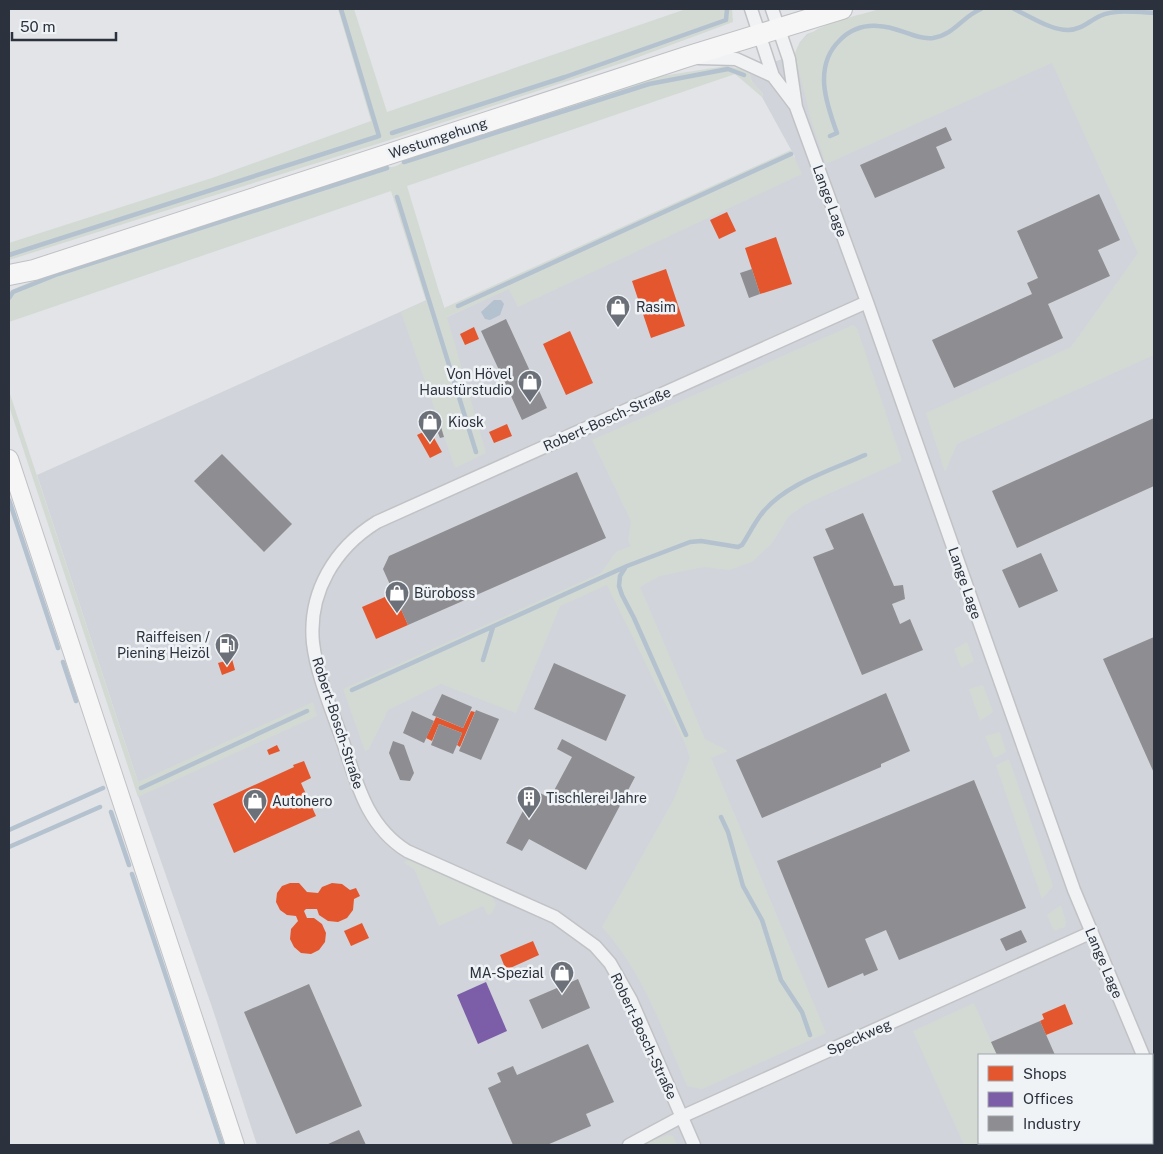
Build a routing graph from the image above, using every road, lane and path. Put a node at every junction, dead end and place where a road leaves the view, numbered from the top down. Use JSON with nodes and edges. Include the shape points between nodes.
{"nodes":[{"id":1,"x":751,"y":9,"type":"edge"},
{"id":2,"x":772,"y":9,"type":"edge"},
{"id":3,"x":833,"y":10,"type":"edge"},
{"id":4,"x":769,"y":31,"type":"junction"},
{"id":5,"x":686,"y":57,"type":"junction"},
{"id":6,"x":773,"y":76,"type":"junction"},
{"id":7,"x":796,"y":106,"type":"junction"},
{"id":8,"x":34,"y":270,"type":"junction"},
{"id":9,"x":9,"y":275,"type":"edge"},
{"id":10,"x":9,"y":282,"type":"edge"},
{"id":11,"x":867,"y":302,"type":"junction"},
{"id":12,"x":9,"y":458,"type":"edge"},
{"id":13,"x":1090,"y":933,"type":"junction"},
{"id":14,"x":1143,"y":1054,"type":"edge"},
{"id":15,"x":682,"y":1117,"type":"junction"},
{"id":16,"x":235,"y":1145,"type":"edge"},
{"id":17,"x":629,"y":1145,"type":"edge"},
{"id":18,"x":694,"y":1145,"type":"edge"}],
"edges":[{"from":1,"to":4,"type":"street"},
{"from":2,"to":4,"type":"street"},
{"from":3,"to":4,"type":"main road","name":"Westumgehung"},
{"from":4,"to":5,"type":"main road","name":"Westumgehung"},
{"from":4,"to":6,"type":"street","name":"Lange Lage"},
{"from":4,"to":7,"type":"street","name":"Lange Lage","via":[[789,59]]},
{"from":5,"to":6,"type":"street","name":"Lange Lage","via":[[736,59]]},
{"from":5,"to":8,"type":"main road","name":"Westumgehung"},
{"from":6,"to":7,"type":"street","name":"Lange Lage"},
{"from":7,"to":11,"type":"street","name":"Lange Lage"},
{"from":8,"to":9,"type":"main road","name":"Westumgehung"},
{"from":8,"to":10,"type":"main road","name":"Westumgehung"},
{"from":11,"to":13,"type":"street","name":"Lange Lage"},
{"from":11,"to":15,"type":"street","name":"Robert-Bosch-Straße","via":[[378,522],[352,541],[336,559],[324,579],[316,604],[313,630],[316,658],[369,813],[392,841],[407,850],[555,917],[595,946],[610,963],[631,1000]]},
{"from":12,"to":16,"type":"main road"},
{"from":13,"to":14,"type":"street","name":"Lange Lage"},
{"from":13,"to":15,"type":"street","name":"Speckweg"},
{"from":15,"to":17,"type":"street","name":"Speckweg"},
{"from":15,"to":18,"type":"street","name":"Robert-Bosch-Straße"}]}
